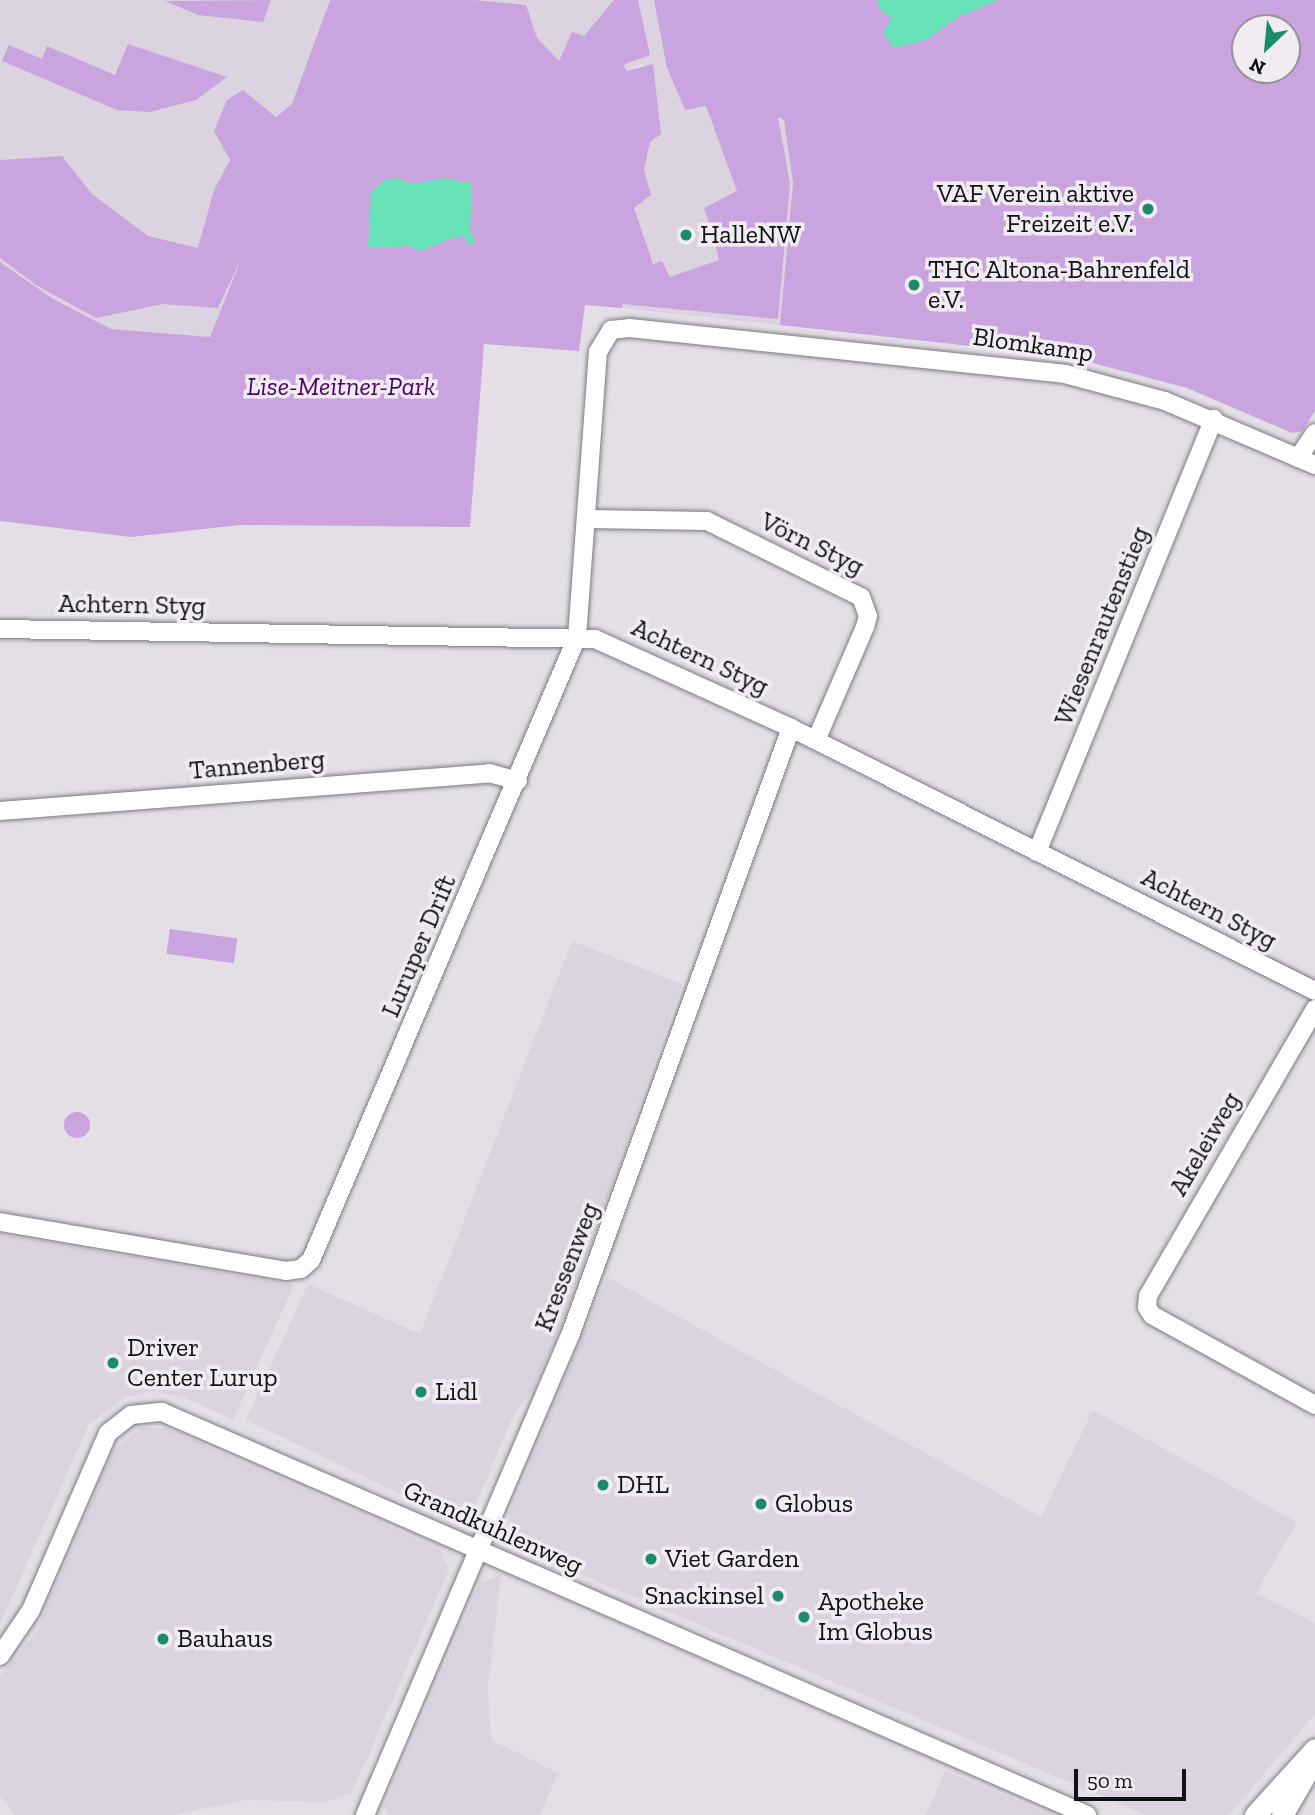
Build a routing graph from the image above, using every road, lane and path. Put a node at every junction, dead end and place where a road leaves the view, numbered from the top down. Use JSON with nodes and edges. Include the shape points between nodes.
{"nodes":[{"id":1,"x":604,"y":334,"type":"joint"},
{"id":2,"x":1214,"y":419,"type":"junction"},
{"id":3,"x":1315,"y":433,"type":"edge"},
{"id":4,"x":1307,"y":461,"type":"edge"},
{"id":5,"x":588,"y":519,"type":"junction"},
{"id":6,"x":0,"y":629,"type":"edge"},
{"id":7,"x":578,"y":637,"type":"junction"},
{"id":8,"x":791,"y":728,"type":"junction"},
{"id":9,"x":816,"y":740,"type":"junction"},
{"id":10,"x":518,"y":781,"type":"junction"},
{"id":11,"x":0,"y":810,"type":"edge"},
{"id":12,"x":1037,"y":852,"type":"junction"},
{"id":13,"x":1315,"y":991,"type":"edge"},
{"id":14,"x":1315,"y":1009,"type":"edge"},
{"id":15,"x":0,"y":1222,"type":"edge"},
{"id":16,"x":1315,"y":1405,"type":"edge"},
{"id":17,"x":478,"y":1549,"type":"junction"},
{"id":18,"x":0,"y":1656,"type":"edge"},
{"id":19,"x":1315,"y":1749,"type":"edge"},
{"id":20,"x":1315,"y":1759,"type":"edge"},
{"id":21,"x":365,"y":1815,"type":"edge"},
{"id":22,"x":1087,"y":1815,"type":"edge"},
{"id":23,"x":1255,"y":1815,"type":"edge"},
{"id":24,"x":1282,"y":1815,"type":"edge"}],
"edges":[{"from":1,"to":2,"type":"street","name":"Blomkamp","via":[[629,328],[1017,367],[1135,391]]},
{"from":1,"to":5,"type":"street","name":"Luruper Drift","via":[[598,352]]},
{"from":2,"to":4,"type":"street","name":"Blomkamp"},
{"from":2,"to":12,"type":"street","name":"Wiesenrautenstieg"},
{"from":3,"to":4,"type":"street"},
{"from":5,"to":7,"type":"street","name":"Luruper Drift"},
{"from":5,"to":9,"type":"street","name":"Vörn Styg","via":[[707,521],[862,597],[868,616],[865,627]]},
{"from":6,"to":7,"type":"street","name":"Achtern Styg"},
{"from":7,"to":8,"type":"street","name":"Achtern Styg","via":[[606,642]]},
{"from":7,"to":10,"type":"street","name":"Luruper Drift"},
{"from":8,"to":9,"type":"street","name":"Achtern Styg"},
{"from":8,"to":17,"type":"street","name":"Kressenweg","via":[[571,1333]]},
{"from":9,"to":12,"type":"street","name":"Achtern Styg"},
{"from":10,"to":11,"type":"street","name":"Tannenberg","via":[[489,773]]},
{"from":10,"to":15,"type":"street","name":"Luruper Drift","via":[[307,1266],[286,1271]]},
{"from":12,"to":13,"type":"street","name":"Achtern Styg"},
{"from":14,"to":16,"type":"street","name":"Akeleiweg","via":[[1155,1285],[1147,1307],[1152,1315]]},
{"from":17,"to":18,"type":"street","name":"Grandkuhlenweg","via":[[177,1416],[146,1411],[119,1422],[108,1433],[32,1610]]},
{"from":17,"to":21,"type":"street","name":"Kressenweg"},
{"from":17,"to":22,"type":"street","name":"Grandkuhlenweg"},
{"from":19,"to":23,"type":"street"},
{"from":20,"to":24,"type":"street"}]}
